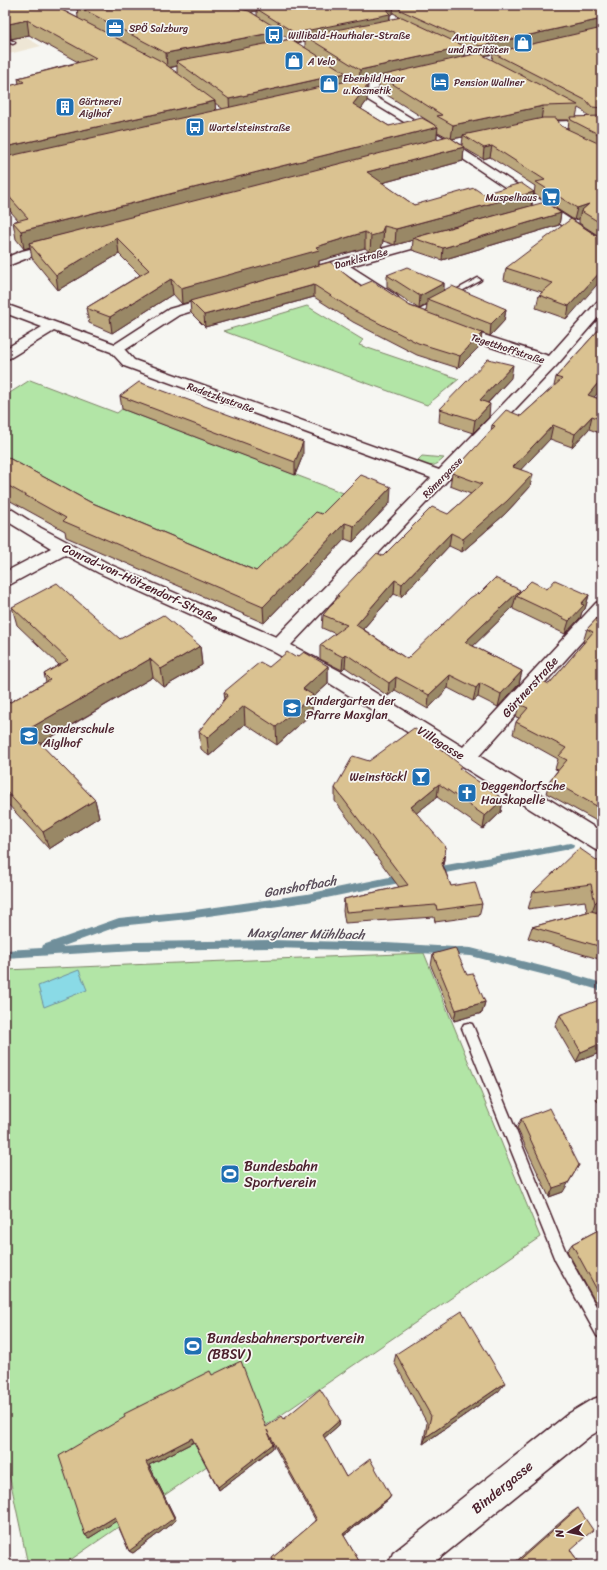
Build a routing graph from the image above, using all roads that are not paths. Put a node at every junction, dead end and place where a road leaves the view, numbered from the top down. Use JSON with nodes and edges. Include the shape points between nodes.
{"nodes":[{"id":1,"x":393,"y":16,"type":"dead end"},
{"id":2,"x":402,"y":26,"type":"junction"},
{"id":3,"x":387,"y":29,"type":"edge"},
{"id":4,"x":423,"y":36,"type":"edge"},
{"id":5,"x":5,"y":39,"type":"edge"},
{"id":6,"x":5,"y":45,"type":"edge"},
{"id":7,"x":416,"y":77,"type":"edge"},
{"id":8,"x":354,"y":87,"type":"junction"},
{"id":9,"x":330,"y":97,"type":"edge"},
{"id":10,"x":602,"y":123,"type":"edge"},
{"id":11,"x":518,"y":130,"type":"edge"},
{"id":12,"x":464,"y":142,"type":"edge"},
{"id":13,"x":449,"y":145,"type":"junction"},
{"id":14,"x":433,"y":149,"type":"edge"},
{"id":15,"x":546,"y":208,"type":"junction"},
{"id":16,"x":530,"y":212,"type":"edge"},
{"id":17,"x":454,"y":233,"type":"edge"},
{"id":18,"x":71,"y":243,"type":"edge"},
{"id":19,"x":602,"y":246,"type":"edge"},
{"id":20,"x":5,"y":263,"type":"edge"},
{"id":21,"x":339,"y":264,"type":"junction"},
{"id":22,"x":294,"y":277,"type":"edge"},
{"id":23,"x":478,"y":280,"type":"dead end"},
{"id":24,"x":226,"y":297,"type":"edge"},
{"id":25,"x":602,"y":305,"type":"edge"},
{"id":26,"x":5,"y":308,"type":"edge"},
{"id":27,"x":414,"y":314,"type":"junction"},
{"id":28,"x":52,"y":326,"type":"junction"},
{"id":29,"x":116,"y":349,"type":"junction"},
{"id":30,"x":5,"y":355,"type":"edge"},
{"id":31,"x":552,"y":362,"type":"junction"},
{"id":32,"x":442,"y":477,"type":"junction"},
{"id":33,"x":5,"y":513,"type":"edge"},
{"id":34,"x":64,"y":548,"type":"junction"},
{"id":35,"x":5,"y":580,"type":"edge"},
{"id":36,"x":599,"y":614,"type":"edge"},
{"id":37,"x":279,"y":646,"type":"junction"},
{"id":38,"x":465,"y":758,"type":"junction"},
{"id":39,"x":596,"y":840,"type":"edge"},
{"id":40,"x":468,"y":1028,"type":"dead end"},
{"id":41,"x":602,"y":1331,"type":"edge"},
{"id":42,"x":602,"y":1411,"type":"edge"},
{"id":43,"x":405,"y":1565,"type":"edge"}],
"edges":[{"from":1,"to":2,"type":"street","via":[[394,22]]},
{"from":2,"to":3,"type":"street"},
{"from":2,"to":4,"type":"street"},
{"from":5,"to":6,"type":"lane","via":[[13,43]]},
{"from":7,"to":8,"type":"street"},
{"from":8,"to":9,"type":"street"},
{"from":8,"to":13,"type":"street"},
{"from":10,"to":11,"type":"street","via":[[582,119],[561,129],[541,125]]},
{"from":12,"to":13,"type":"street"},
{"from":13,"to":14,"type":"street"},
{"from":13,"to":15,"type":"street"},
{"from":15,"to":16,"type":"street"},
{"from":15,"to":19,"type":"street"},
{"from":17,"to":21,"type":"street","name":"Danklstraße"},
{"from":18,"to":20,"type":"street","via":[[26,254]]},
{"from":21,"to":22,"type":"street","name":"Danklstraße"},
{"from":21,"to":27,"type":"street","name":"Tegetthoffstraße"},
{"from":23,"to":27,"type":"lane"},
{"from":24,"to":29,"type":"street","via":[[174,312]]},
{"from":25,"to":31,"type":"street","name":"Römergasse"},
{"from":26,"to":28,"type":"street","name":"Radetzkystraße"},
{"from":27,"to":31,"type":"street","name":"Tegetthoffstraße","via":[[472,338]]},
{"from":28,"to":29,"type":"street","name":"Radetzkystraße"},
{"from":28,"to":30,"type":"street"},
{"from":29,"to":32,"type":"street","name":"Radetzkystraße","via":[[129,363]]},
{"from":31,"to":32,"type":"street","name":"Römergasse"},
{"from":32,"to":37,"type":"street","name":"Römergasse"},
{"from":33,"to":34,"type":"street","name":"Conrad-von-Hötzendorf-Straße"},
{"from":34,"to":35,"type":"street"},
{"from":34,"to":37,"type":"street","name":"Conrad-von-Hötzendorf-Straße"},
{"from":36,"to":38,"type":"street","name":"Gärtnerstraße"},
{"from":37,"to":38,"type":"street","name":"Villagasse","via":[[333,676]]},
{"from":38,"to":39,"type":"street","name":"Villagasse"},
{"from":40,"to":41,"type":"lane","via":[[560,1255]]},
{"from":42,"to":43,"type":"street","name":"Bindergasse","via":[[579,1425]]}]}
